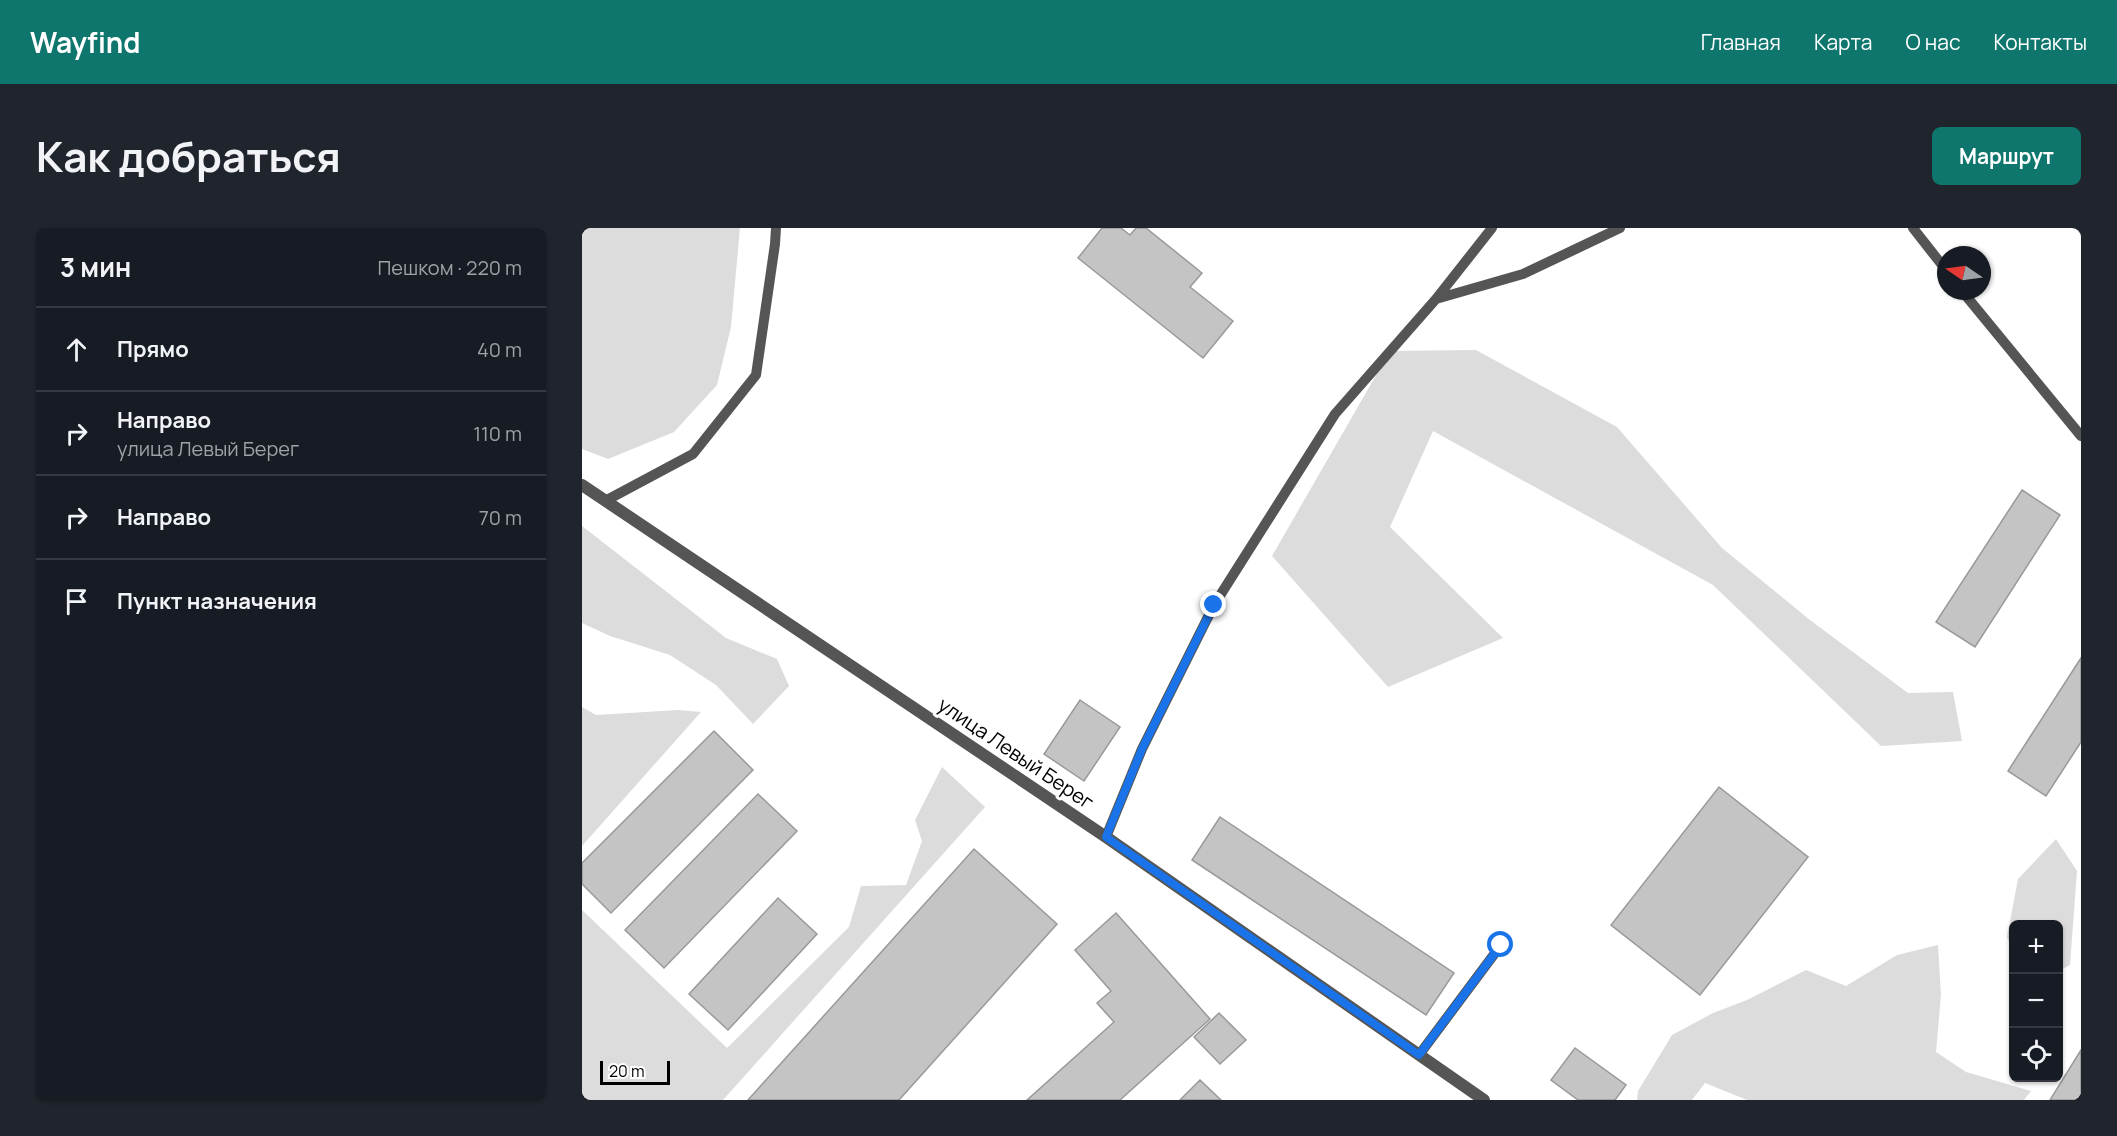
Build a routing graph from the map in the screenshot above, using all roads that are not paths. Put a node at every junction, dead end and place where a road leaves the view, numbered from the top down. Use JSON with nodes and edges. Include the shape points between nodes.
{"nodes":[{"id":1,"x":776,"y":228,"type":"edge"},
{"id":2,"x":1492,"y":228,"type":"edge"},
{"id":3,"x":1620,"y":228,"type":"edge"},
{"id":4,"x":1913,"y":228,"type":"edge"},
{"id":5,"x":1937,"y":259,"type":"edge"},
{"id":6,"x":1436,"y":299,"type":"junction"},
{"id":7,"x":1969,"y":300,"type":"edge"},
{"id":8,"x":2081,"y":436,"type":"edge"},
{"id":9,"x":582,"y":485,"type":"edge"},
{"id":10,"x":605,"y":501,"type":"junction"},
{"id":11,"x":1106,"y":837,"type":"junction"},
{"id":12,"x":1501,"y":945,"type":"dead end"},
{"id":13,"x":1419,"y":1055,"type":"junction"},
{"id":14,"x":1484,"y":1100,"type":"edge"}],
"edges":[{"from":1,"to":10,"type":"lane","via":[[756,375],[693,454]]},
{"from":2,"to":6,"type":"lane"},
{"from":3,"to":6,"type":"lane","via":[[1523,274]]},
{"from":4,"to":5,"type":"lane"},
{"from":6,"to":11,"type":"lane","via":[[1335,414],[1214,605],[1142,749]]},
{"from":7,"to":8,"type":"lane"},
{"from":9,"to":10,"type":"street","name":"улица Левый Берег"},
{"from":10,"to":11,"type":"street","name":"улица Левый Берег"},
{"from":11,"to":13,"type":"street","name":"улица Левый Берег"},
{"from":12,"to":13,"type":"lane"},
{"from":13,"to":14,"type":"street","name":"улица Левый Берег"}]}
